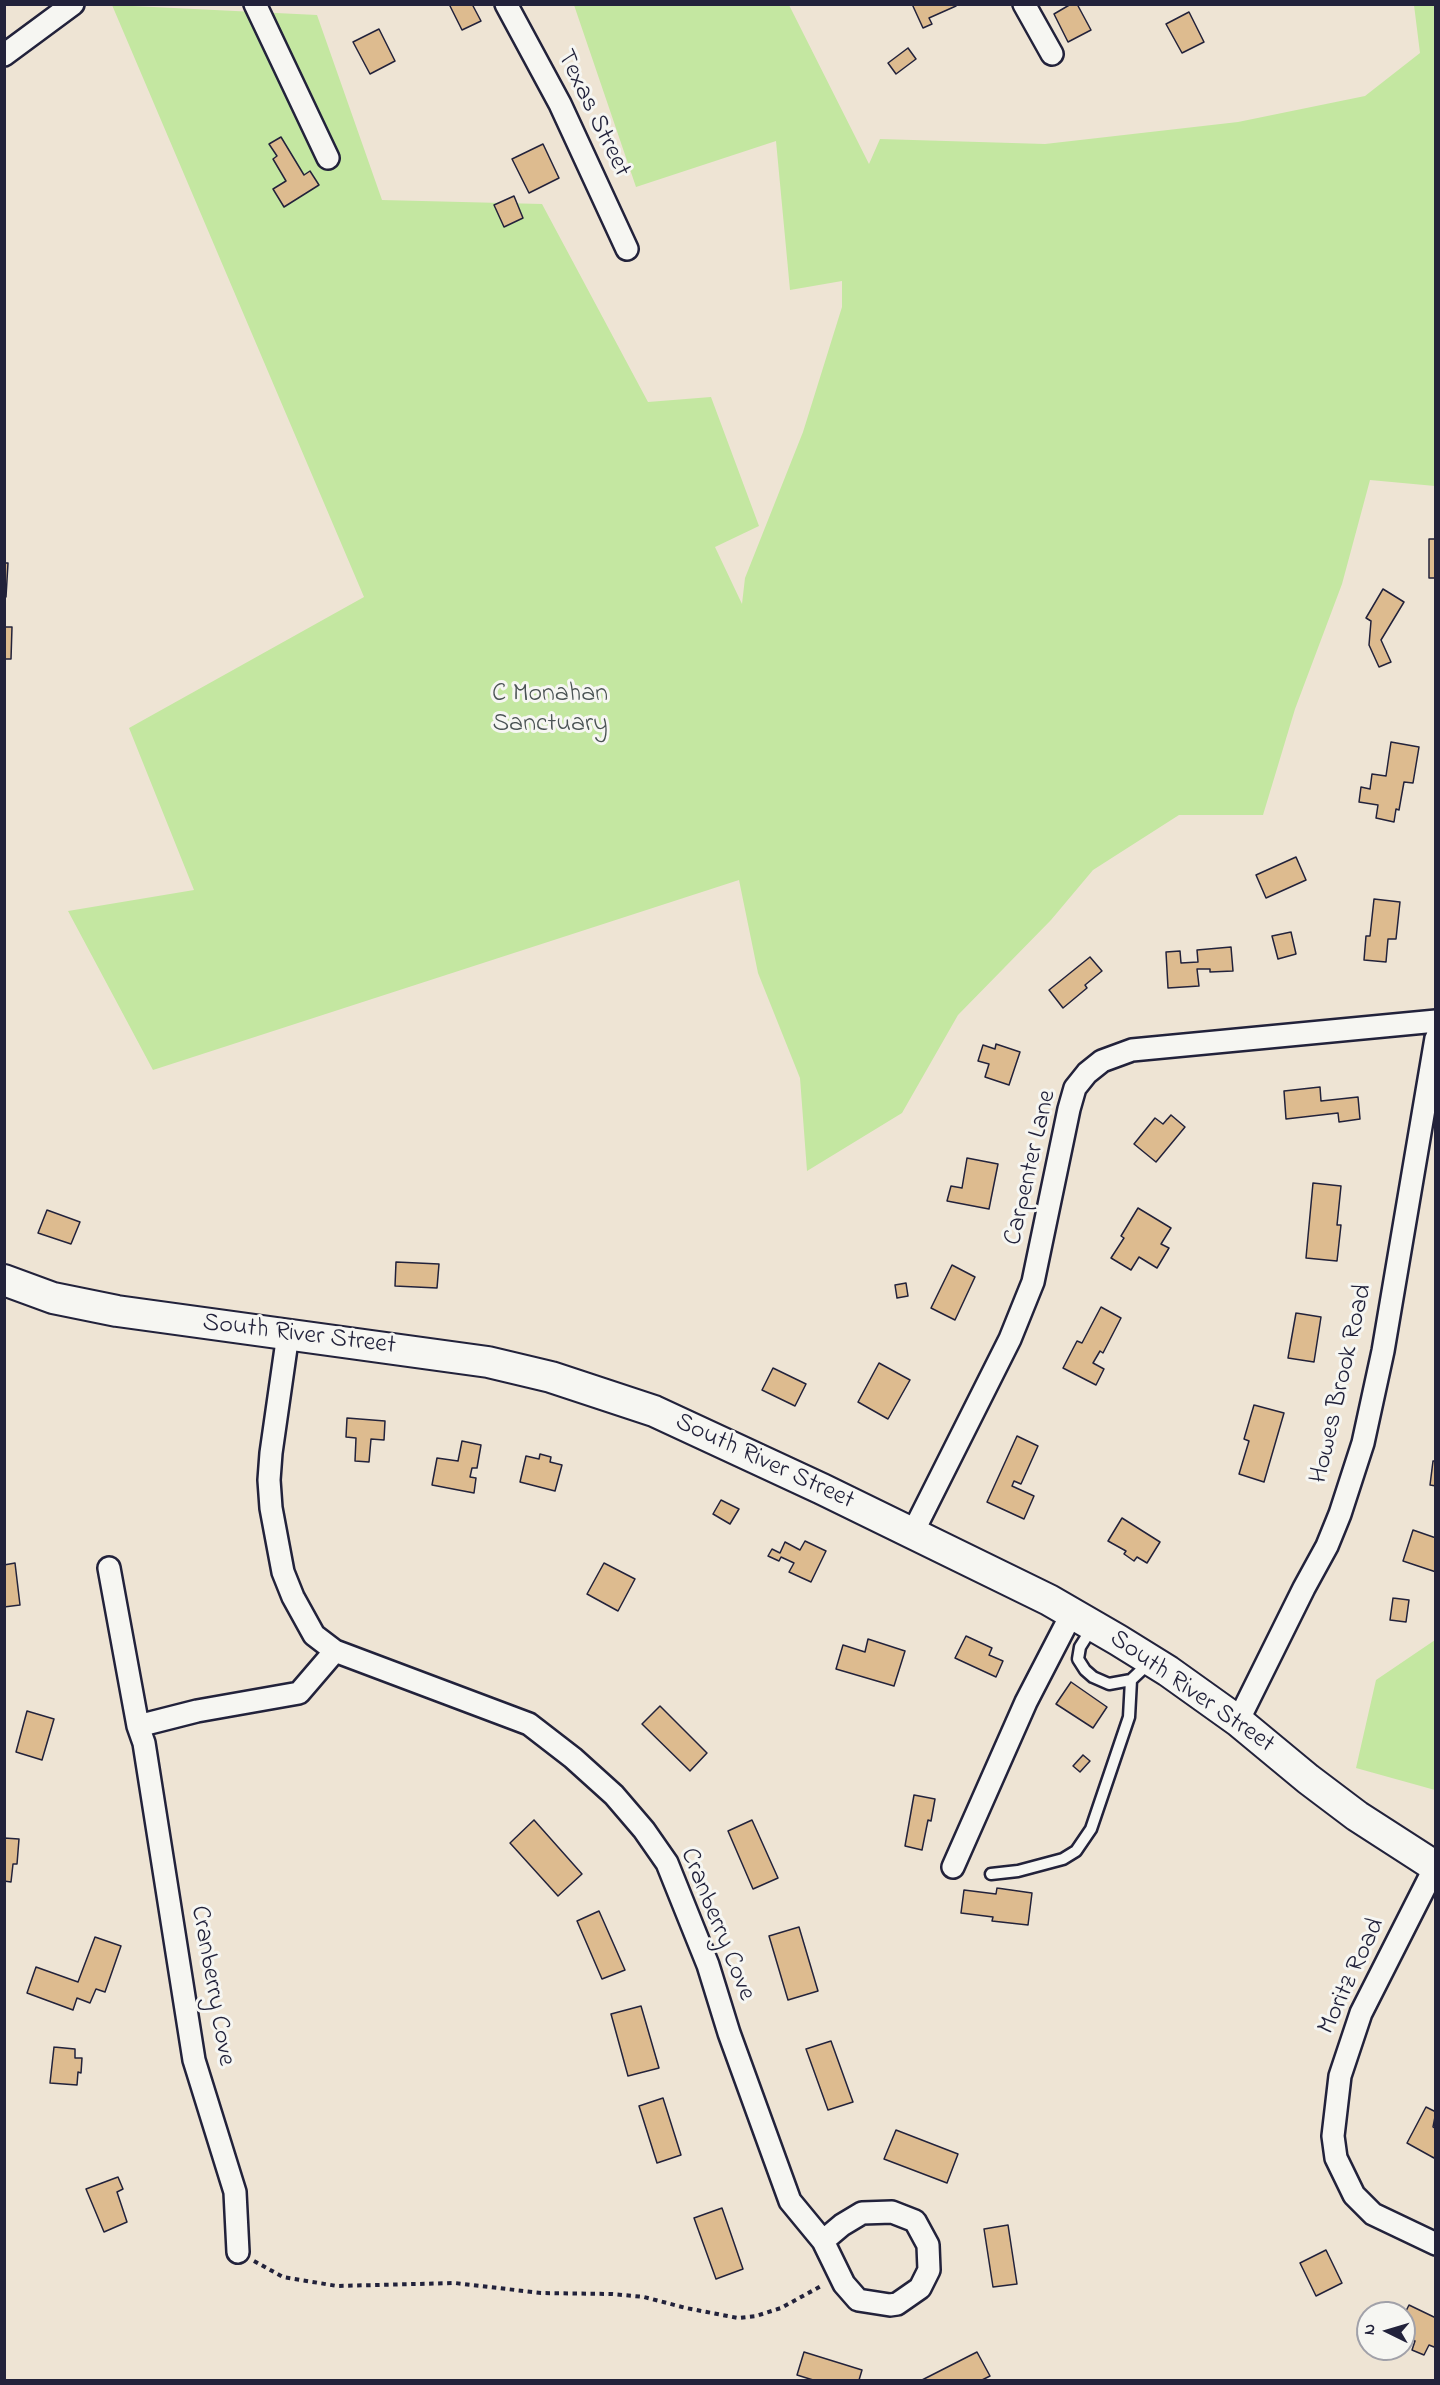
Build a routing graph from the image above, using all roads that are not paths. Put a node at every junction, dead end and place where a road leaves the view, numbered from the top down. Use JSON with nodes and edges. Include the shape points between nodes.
{"nodes":[{"id":1,"x":73,"y":4,"type":"edge"},
{"id":2,"x":255,"y":4,"type":"edge"},
{"id":3,"x":506,"y":4,"type":"edge"},
{"id":4,"x":1024,"y":4,"type":"edge"},
{"id":5,"x":1052,"y":54,"type":"dead end"},
{"id":6,"x":4,"y":55,"type":"edge"},
{"id":7,"x":327,"y":158,"type":"dead end"},
{"id":8,"x":627,"y":249,"type":"dead end"},
{"id":9,"x":1436,"y":1021,"type":"edge"},
{"id":10,"x":1436,"y":1038,"type":"edge"},
{"id":11,"x":5,"y":1281,"type":"edge"},
{"id":12,"x":288,"y":1334,"type":"junction"},
{"id":13,"x":912,"y":1534,"type":"junction"},
{"id":14,"x":110,"y":1569,"type":"dead end"},
{"id":15,"x":1083,"y":1619,"type":"junction"},
{"id":16,"x":335,"y":1651,"type":"junction"},
{"id":17,"x":1141,"y":1670,"type":"junction"},
{"id":18,"x":1238,"y":1721,"type":"junction"},
{"id":19,"x":138,"y":1726,"type":"junction"},
{"id":20,"x":953,"y":1867,"type":"dead end"},
{"id":21,"x":1436,"y":1867,"type":"edge"},
{"id":22,"x":991,"y":1874,"type":"dead end"},
{"id":23,"x":823,"y":2241,"type":"junction"},
{"id":24,"x":1436,"y":2244,"type":"edge"},
{"id":25,"x":238,"y":2253,"type":"road end"}],
"edges":[{"from":1,"to":6,"type":"street"},
{"from":2,"to":7,"type":"street"},
{"from":3,"to":8,"type":"street","name":"Texas Street","via":[[560,104]]},
{"from":4,"to":5,"type":"street"},
{"from":9,"to":13,"type":"street","name":"Carpenter Lane","via":[[1132,1050],[1102,1061],[1087,1073],[1072,1099],[1033,1282],[1010,1339]]},
{"from":10,"to":18,"type":"street","name":"Howes Brook Road","via":[[1383,1351],[1359,1454],[1327,1546]]},
{"from":11,"to":12,"type":"street","name":"South River Street","via":[[53,1299],[117,1311]]},
{"from":12,"to":13,"type":"street","name":"South River Street","via":[[488,1362],[607,1394],[700,1432]]},
{"from":12,"to":16,"type":"street","name":"Cranberry Cove","via":[[271,1453],[271,1508],[283,1572],[293,1597],[314,1635]]},
{"from":13,"to":15,"type":"street","name":"South River Street"},
{"from":14,"to":19,"type":"street","name":"Cranberry Cove"},
{"from":15,"to":17,"type":"street","name":"South River Street"},
{"from":15,"to":17,"type":"lane","via":[[1078,1659],[1085,1670],[1109,1684]]},
{"from":15,"to":20,"type":"street","via":[[1026,1702]]},
{"from":16,"to":19,"type":"street","via":[[299,1693]]},
{"from":16,"to":23,"type":"street","name":"Cranberry Cove","via":[[529,1724],[614,1795],[644,1830],[667,1863],[708,1965],[790,2200]]},
{"from":17,"to":18,"type":"street","name":"South River Street"},
{"from":17,"to":22,"type":"lane","via":[[1091,1829],[1076,1851],[1063,1859]]},
{"from":18,"to":21,"type":"street","name":"South River Street","via":[[1357,1816]]},
{"from":19,"to":25,"type":"street","name":"Cranberry Cove","via":[[144,1743],[194,2060],[235,2192]]},
{"from":21,"to":24,"type":"street","name":"Moritz Road","via":[[1357,2024],[1340,2076],[1333,2136],[1336,2158],[1354,2195],[1373,2214]]},
{"from":23,"to":23,"type":"street","name":"Cranberry Cove","via":[[862,2213],[892,2212],[915,2222],[928,2245],[929,2270],[920,2288],[897,2304],[858,2300],[840,2276]]}]}
